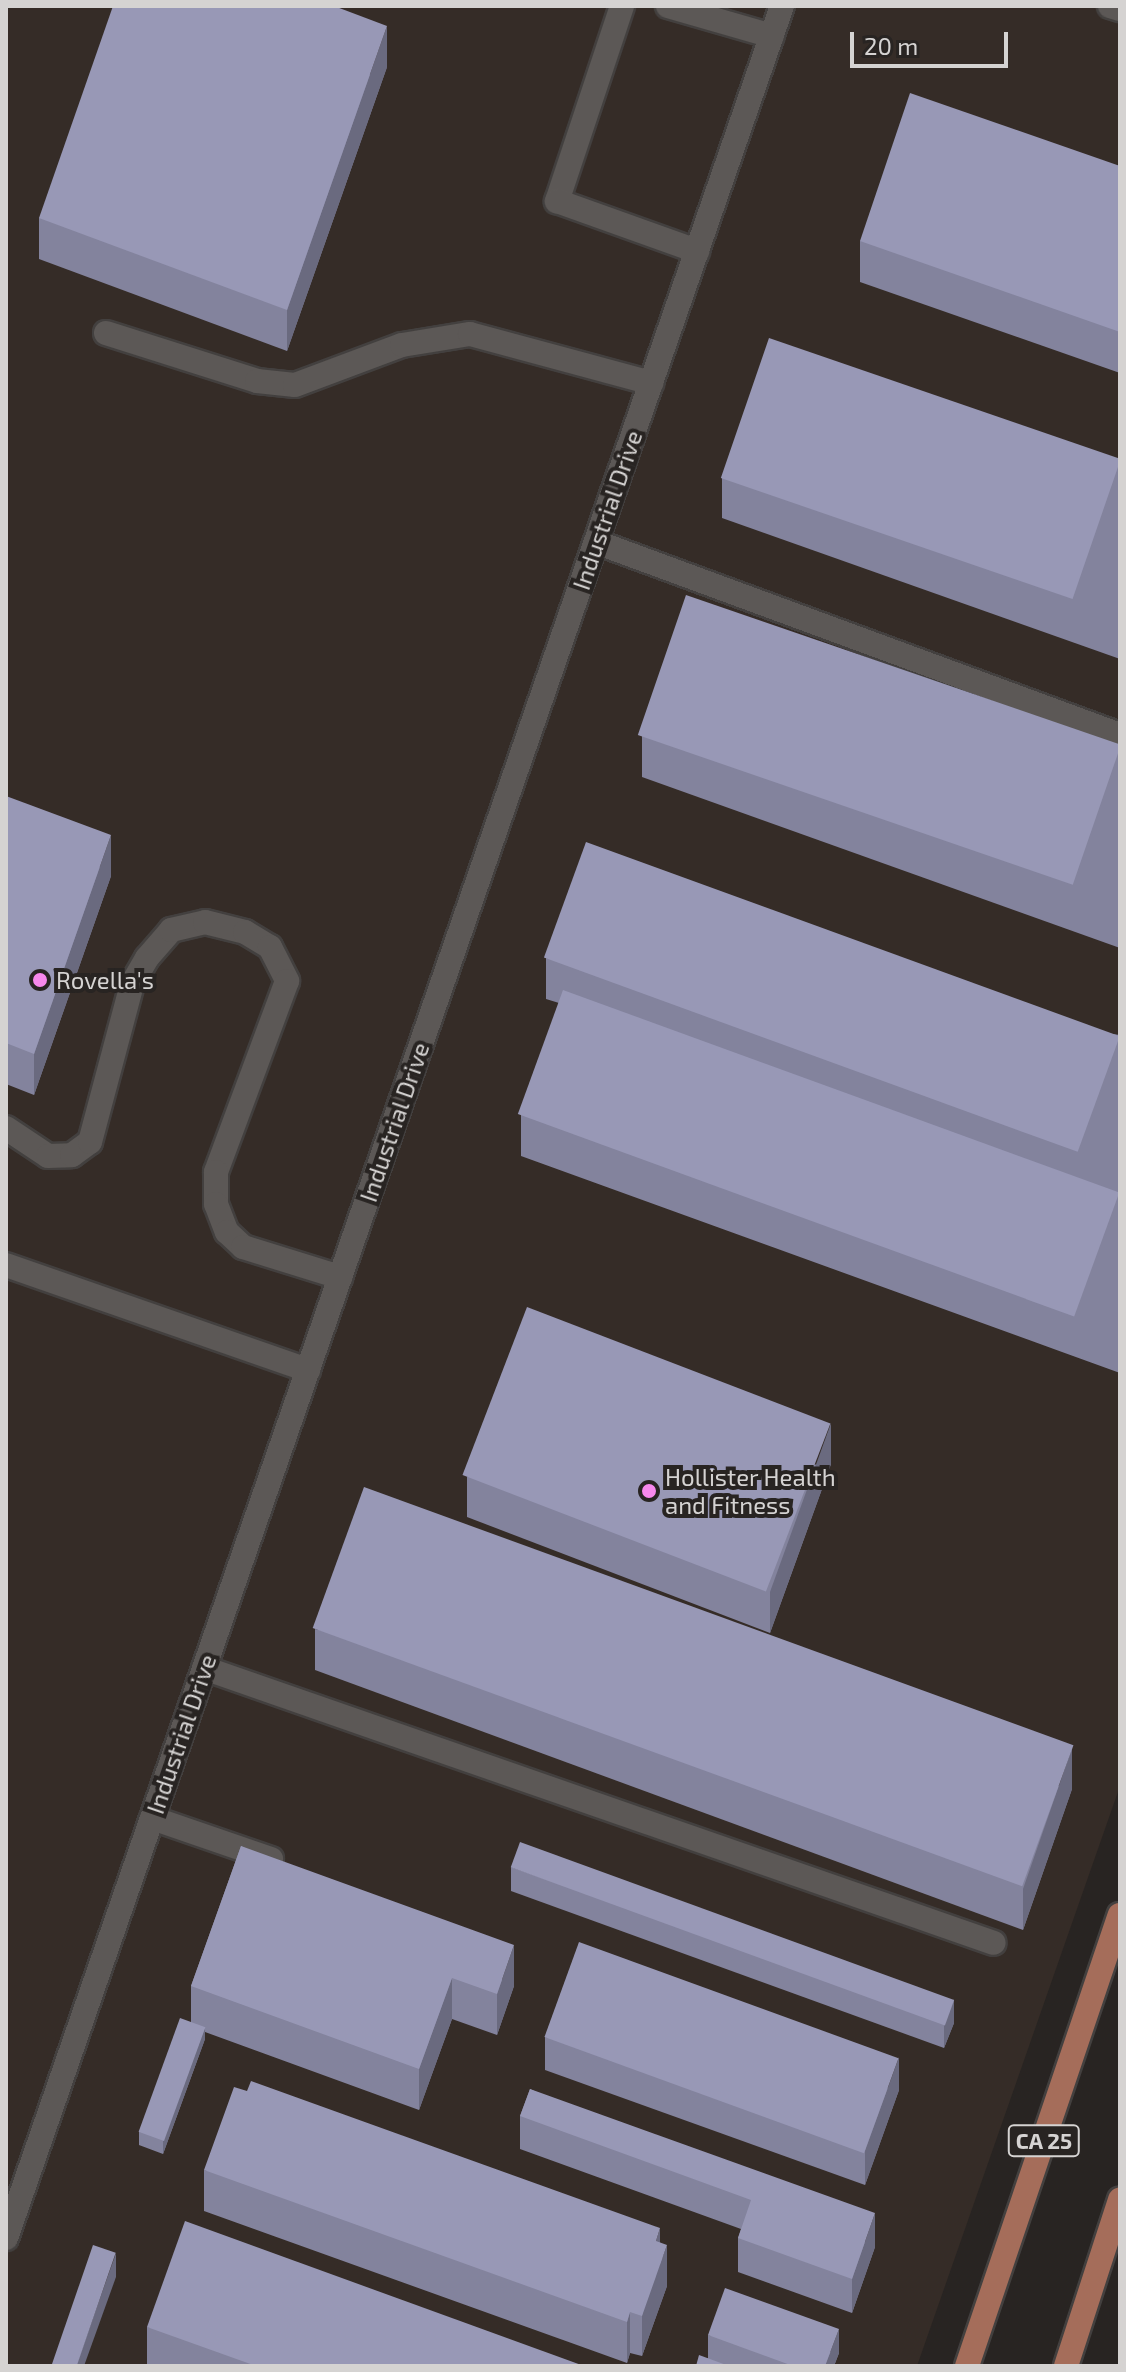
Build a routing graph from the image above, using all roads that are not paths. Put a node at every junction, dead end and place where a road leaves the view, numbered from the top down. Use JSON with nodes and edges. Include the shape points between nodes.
{"nodes":[{"id":1,"x":622,"y":6,"type":"edge"},
{"id":2,"x":668,"y":6,"type":"edge"},
{"id":3,"x":782,"y":6,"type":"edge"},
{"id":4,"x":1110,"y":6,"type":"edge"},
{"id":5,"x":1120,"y":9,"type":"edge"},
{"id":6,"x":772,"y":36,"type":"junction"},
{"id":7,"x":697,"y":251,"type":"junction"},
{"id":8,"x":106,"y":333,"type":"dead end"},
{"id":9,"x":652,"y":383,"type":"junction"},
{"id":10,"x":596,"y":542,"type":"junction"},
{"id":11,"x":1120,"y":735,"type":"edge"},
{"id":12,"x":6,"y":1128,"type":"edge"},
{"id":13,"x":6,"y":1265,"type":"edge"},
{"id":14,"x":340,"y":1277,"type":"junction"},
{"id":15,"x":308,"y":1370,"type":"junction"},
{"id":16,"x":204,"y":1668,"type":"junction"},
{"id":17,"x":152,"y":1818,"type":"junction"},
{"id":18,"x":295,"y":1868,"type":"edge"},
{"id":19,"x":1120,"y":1915,"type":"edge"},
{"id":20,"x":994,"y":1943,"type":"dead end"},
{"id":21,"x":1120,"y":2200,"type":"edge"},
{"id":22,"x":6,"y":2238,"type":"edge"},
{"id":23,"x":967,"y":2366,"type":"edge"},
{"id":24,"x":1066,"y":2366,"type":"edge"}],
"edges":[{"from":1,"to":7,"type":"street","via":[[557,201]]},
{"from":2,"to":6,"type":"street"},
{"from":3,"to":6,"type":"street","name":"Industrial Drive"},
{"from":4,"to":5,"type":"street"},
{"from":6,"to":7,"type":"street","name":"Industrial Drive"},
{"from":7,"to":9,"type":"street","name":"Industrial Drive"},
{"from":8,"to":9,"type":"street","via":[[257,381],[295,385],[402,345],[470,334]]},
{"from":9,"to":10,"type":"street","name":"Industrial Drive"},
{"from":10,"to":11,"type":"street"},
{"from":10,"to":14,"type":"street","name":"Industrial Drive"},
{"from":12,"to":14,"type":"street","via":[[48,1156],[72,1155],[90,1142],[132,984],[147,958],[171,930],[205,922],[245,932],[270,947],[287,981],[216,1172],[216,1204],[227,1232],[243,1247]]},
{"from":13,"to":15,"type":"street"},
{"from":14,"to":15,"type":"street","name":"Industrial Drive"},
{"from":15,"to":16,"type":"street","name":"Industrial Drive"},
{"from":16,"to":17,"type":"street","name":"Industrial Drive"},
{"from":16,"to":20,"type":"street"},
{"from":17,"to":18,"type":"street"},
{"from":17,"to":22,"type":"street","name":"Industrial Drive"},
{"from":19,"to":23,"type":"main road","number":"CA 25"},
{"from":21,"to":24,"type":"main road"}]}
